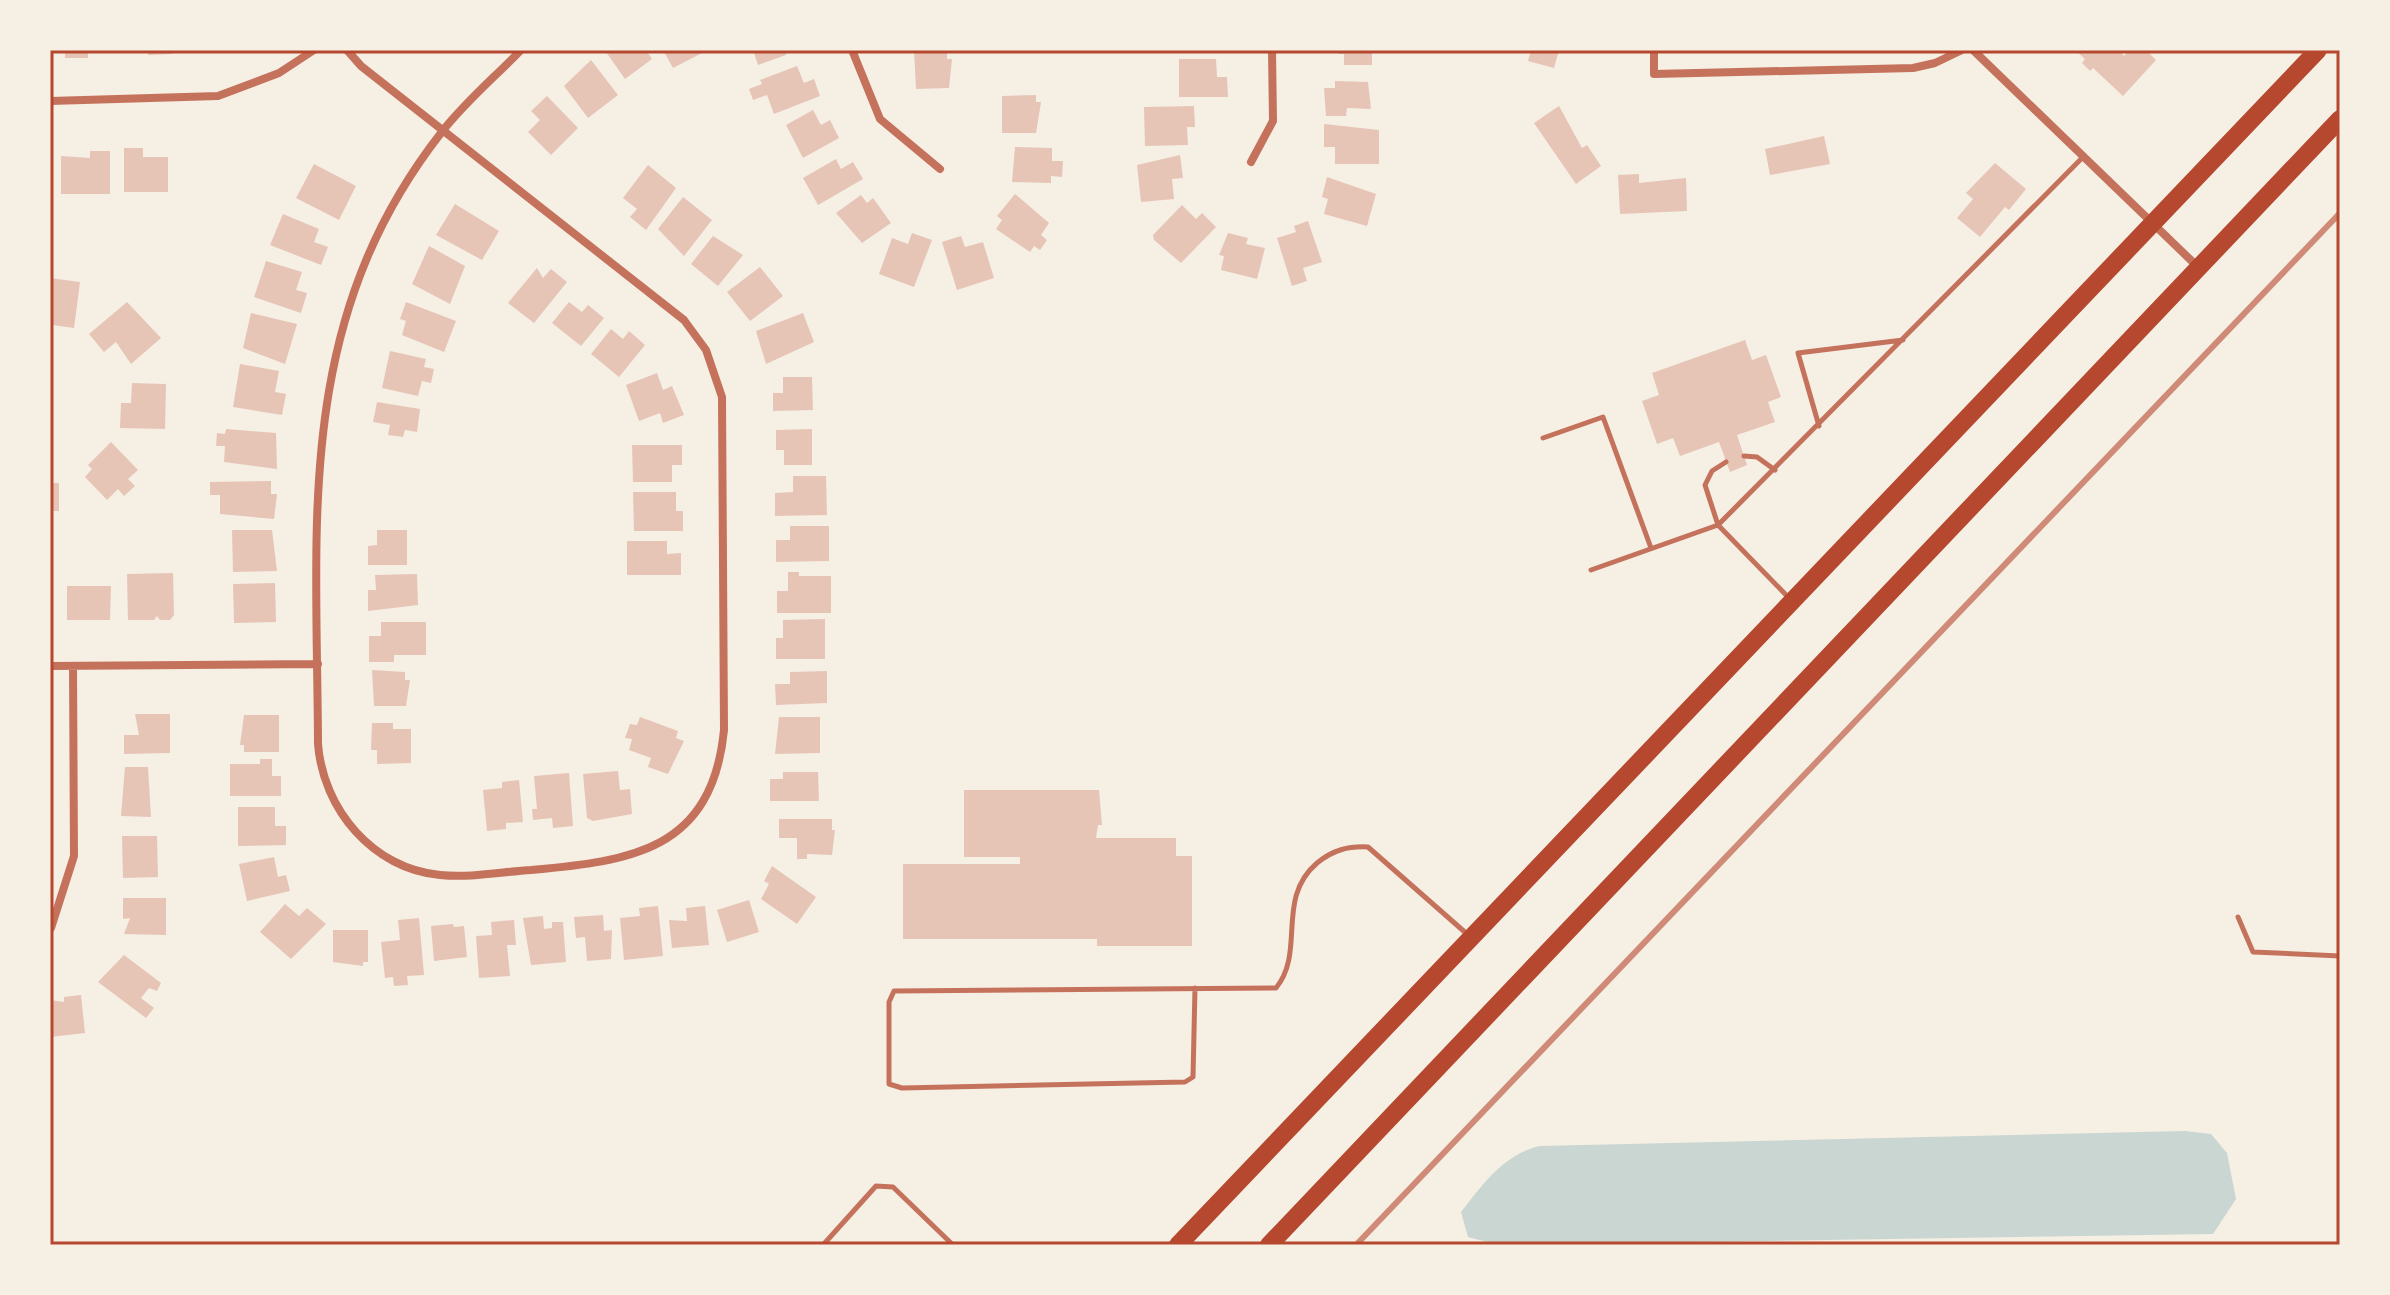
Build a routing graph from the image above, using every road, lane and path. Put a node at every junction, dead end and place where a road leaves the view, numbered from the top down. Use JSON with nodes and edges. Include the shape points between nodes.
{"nodes":[{"id":1,"x":314,"y":50,"type":"edge"},
{"id":2,"x":347,"y":50,"type":"edge"},
{"id":3,"x":521,"y":50,"type":"edge"},
{"id":4,"x":852,"y":50,"type":"edge"},
{"id":5,"x":1272,"y":50,"type":"edge"},
{"id":6,"x":1654,"y":50,"type":"edge"},
{"id":7,"x":1962,"y":50,"type":"edge"},
{"id":8,"x":1973,"y":50,"type":"edge"},
{"id":9,"x":2318,"y":50,"type":"edge"},
{"id":10,"x":50,"y":101,"type":"edge"},
{"id":11,"x":2340,"y":119,"type":"edge"},
{"id":12,"x":443,"y":130,"type":"junction"},
{"id":13,"x":2084,"y":156,"type":"junction"},
{"id":14,"x":1251,"y":162,"type":"dead end"},
{"id":15,"x":940,"y":169,"type":"dead end"},
{"id":16,"x":2154,"y":224,"type":"junction"},
{"id":17,"x":2199,"y":268,"type":"junction"},
{"id":18,"x":1904,"y":340,"type":"junction"},
{"id":19,"x":1819,"y":426,"type":"junction"},
{"id":20,"x":1543,"y":438,"type":"dead end"},
{"id":21,"x":1744,"y":456,"type":"dead end"},
{"id":22,"x":1726,"y":462,"type":"dead end"},
{"id":23,"x":1775,"y":470,"type":"junction"},
{"id":24,"x":1718,"y":525,"type":"junction"},
{"id":25,"x":1651,"y":548,"type":"junction"},
{"id":26,"x":1591,"y":570,"type":"dead end"},
{"id":27,"x":1793,"y":602,"type":"junction"},
{"id":28,"x":318,"y":664,"type":"junction"},
{"id":29,"x":50,"y":666,"type":"edge"},
{"id":30,"x":73,"y":666,"type":"junction"},
{"id":31,"x":2238,"y":917,"type":"dead end"},
{"id":32,"x":51,"y":928,"type":"edge"},
{"id":33,"x":1471,"y":938,"type":"junction"},
{"id":34,"x":2340,"y":956,"type":"edge"},
{"id":35,"x":1195,"y":988,"type":"junction"},
{"id":36,"x":823,"y":1245,"type":"edge"},
{"id":37,"x":953,"y":1245,"type":"edge"},
{"id":38,"x":1178,"y":1245,"type":"edge"},
{"id":39,"x":1269,"y":1245,"type":"edge"}],
"edges":[{"from":1,"to":10,"type":"street","via":[[279,73],[218,96]]},
{"from":2,"to":12,"type":"street"},
{"from":3,"to":12,"type":"street"},
{"from":4,"to":15,"type":"street","via":[[880,119]]},
{"from":5,"to":14,"type":"street","via":[[1273,121]]},
{"from":6,"to":7,"type":"street","via":[[1654,74],[1913,68]]},
{"from":8,"to":13,"type":"street"},
{"from":9,"to":16,"type":"main road"},
{"from":11,"to":17,"type":"main road"},
{"from":12,"to":28,"type":"street","via":[[380,230],[336,346],[318,464]]},
{"from":12,"to":28,"type":"street","via":[[684,320],[706,350],[723,414],[723,746],[700,802],[682,826],[657,844],[607,863],[442,875],[399,864],[363,840],[338,809],[318,744]]},
{"from":13,"to":16,"type":"street"},
{"from":13,"to":18,"type":"lane"},
{"from":16,"to":17,"type":"street"},
{"from":16,"to":27,"type":"main road"},
{"from":17,"to":39,"type":"main road"},
{"from":18,"to":19,"type":"lane"},
{"from":18,"to":19,"type":"lane","via":[[1798,353]]},
{"from":19,"to":23,"type":"lane"},
{"from":20,"to":25,"type":"lane","via":[[1603,417]]},
{"from":21,"to":23,"type":"lane","via":[[1757,457]]},
{"from":22,"to":24,"type":"lane","via":[[1712,471],[1705,485]]},
{"from":23,"to":24,"type":"lane"},
{"from":24,"to":25,"type":"lane"},
{"from":24,"to":27,"type":"lane"},
{"from":25,"to":26,"type":"lane"},
{"from":27,"to":33,"type":"main road"},
{"from":28,"to":30,"type":"street"},
{"from":29,"to":30,"type":"street"},
{"from":30,"to":32,"type":"street","via":[[74,856]]},
{"from":31,"to":34,"type":"lane","via":[[2253,952]]},
{"from":33,"to":35,"type":"lane","via":[[1368,847],[1348,846],[1303,875],[1292,907],[1287,974],[1276,988]]},
{"from":33,"to":38,"type":"main road"},
{"from":35,"to":35,"type":"lane","via":[[894,991],[889,1002],[889,1084],[902,1088],[1185,1082],[1193,1077]]},
{"from":36,"to":37,"type":"lane","via":[[876,1186],[885,1185]]}]}
